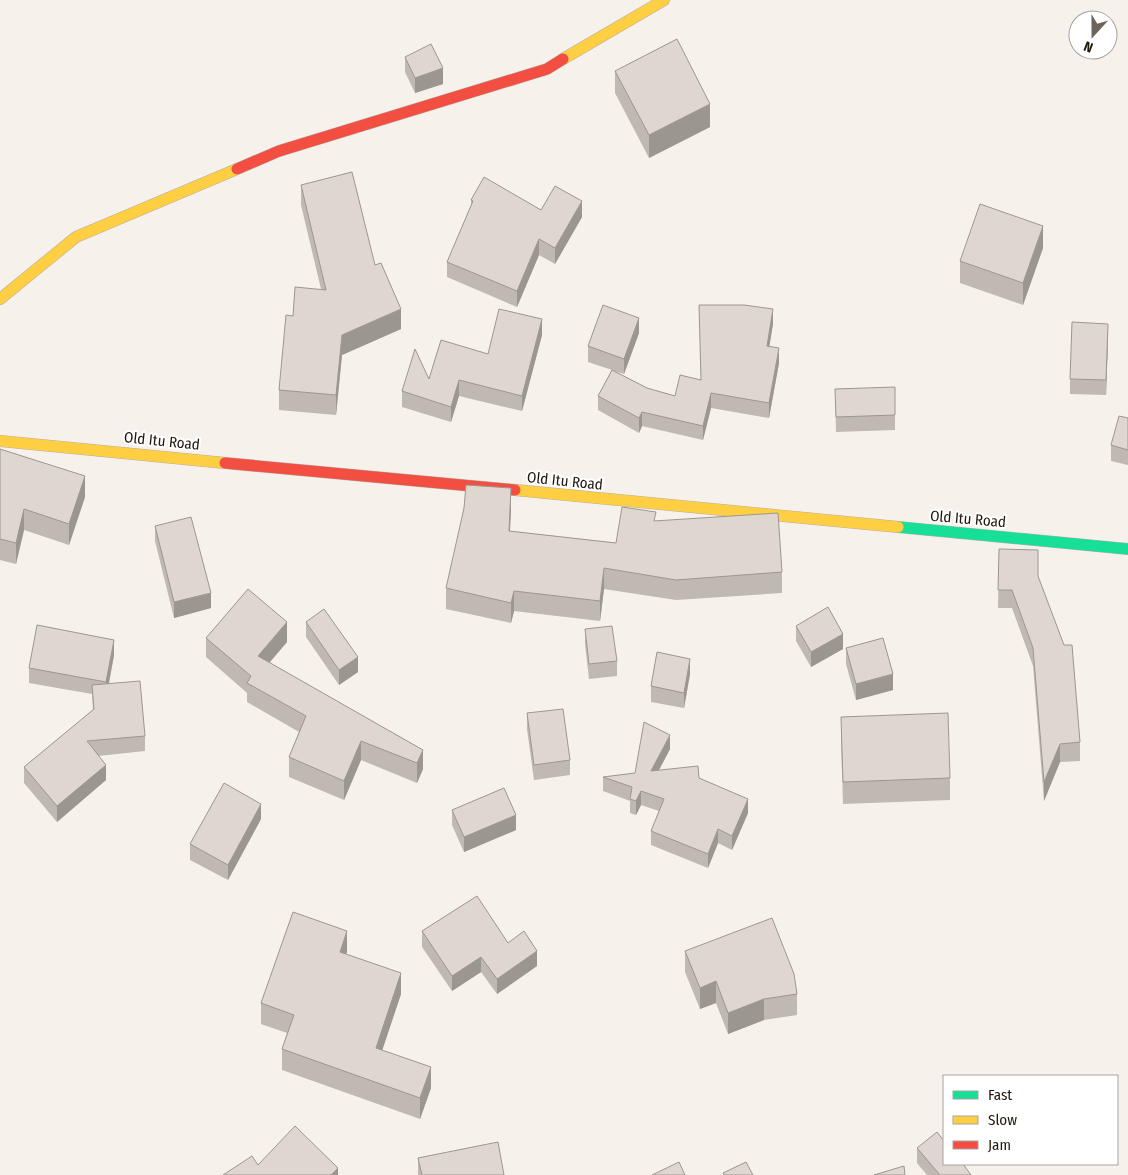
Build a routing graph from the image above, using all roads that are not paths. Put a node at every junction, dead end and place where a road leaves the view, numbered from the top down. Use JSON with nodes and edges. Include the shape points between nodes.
{"nodes":[{"id":1,"x":664,"y":0,"type":"edge"},
{"id":2,"x":0,"y":298,"type":"edge"},
{"id":3,"x":0,"y":441,"type":"edge"},
{"id":4,"x":1128,"y":549,"type":"edge"}],
"edges":[{"from":1,"to":2,"type":"street","via":[[547,69],[279,151],[76,237]]},
{"from":3,"to":4,"type":"street","name":"Old Itu Road"}]}
